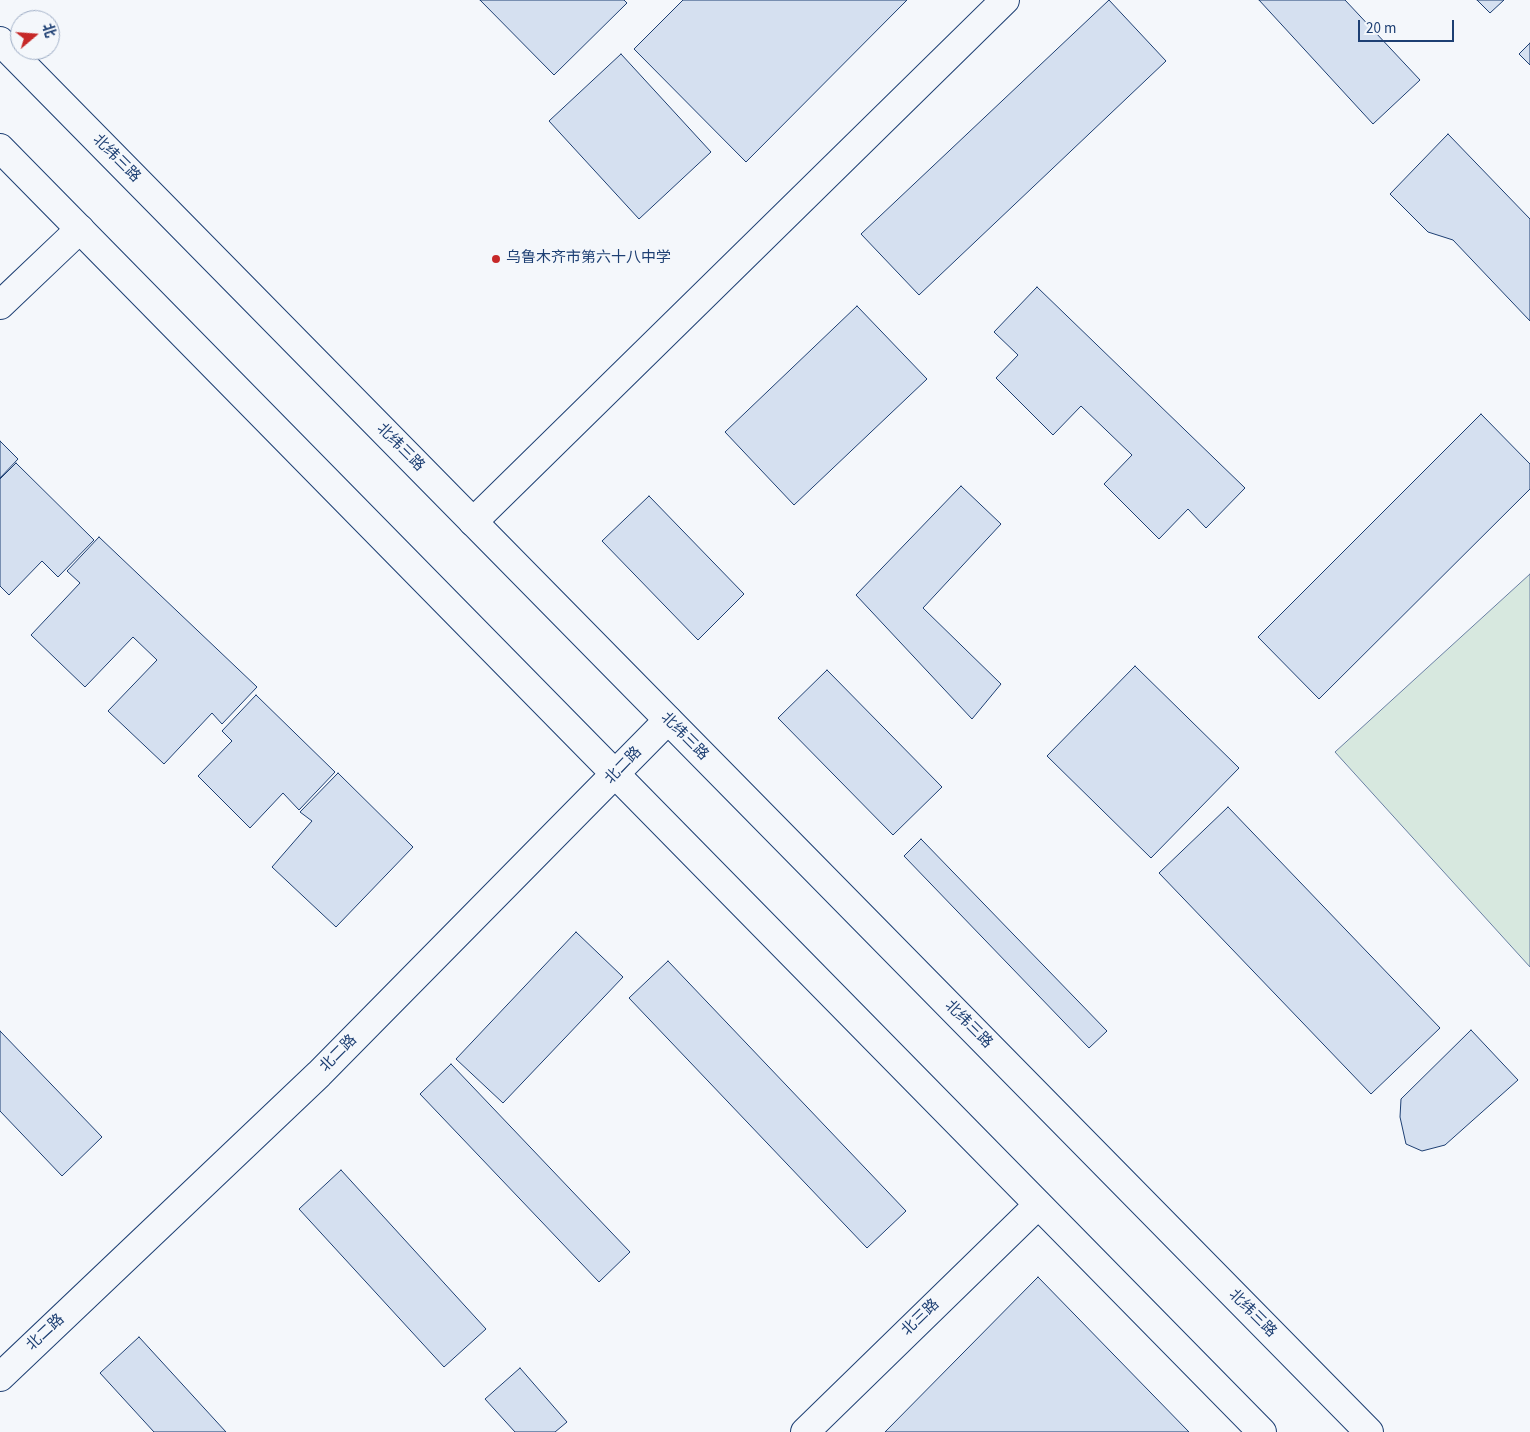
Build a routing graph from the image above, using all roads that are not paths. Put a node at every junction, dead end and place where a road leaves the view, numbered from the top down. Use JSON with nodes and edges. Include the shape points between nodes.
{"nodes":[{"id":1,"x":1006,"y":0,"type":"edge"},
{"id":2,"x":0,"y":41,"type":"edge"},
{"id":3,"x":0,"y":148,"type":"edge"},
{"id":4,"x":80,"y":230,"type":"junction"},
{"id":5,"x":0,"y":304,"type":"edge"},
{"id":6,"x":473,"y":522,"type":"junction"},
{"id":7,"x":668,"y":720,"type":"junction"},
{"id":8,"x":616,"y":775,"type":"junction"},
{"id":9,"x":1038,"y":1205,"type":"junction"},
{"id":10,"x":0,"y":1377,"type":"edge"},
{"id":11,"x":805,"y":1432,"type":"edge"},
{"id":12,"x":1262,"y":1432,"type":"edge"},
{"id":13,"x":1369,"y":1432,"type":"edge"}],
"edges":[{"from":1,"to":6,"type":"main road"},
{"from":2,"to":6,"type":"main road","name":"北纬三路"},
{"from":3,"to":4,"type":"main road"},
{"from":4,"to":5,"type":"main road"},
{"from":4,"to":8,"type":"main road"},
{"from":6,"to":7,"type":"main road","name":"北纬三路"},
{"from":7,"to":8,"type":"main road","name":"北二路"},
{"from":7,"to":13,"type":"main road","name":"北纬三路"},
{"from":8,"to":9,"type":"main road"},
{"from":8,"to":10,"type":"main road","name":"北二路","via":[[319,1074]]},
{"from":9,"to":11,"type":"main road","name":"北三路"},
{"from":9,"to":12,"type":"main road"}]}
